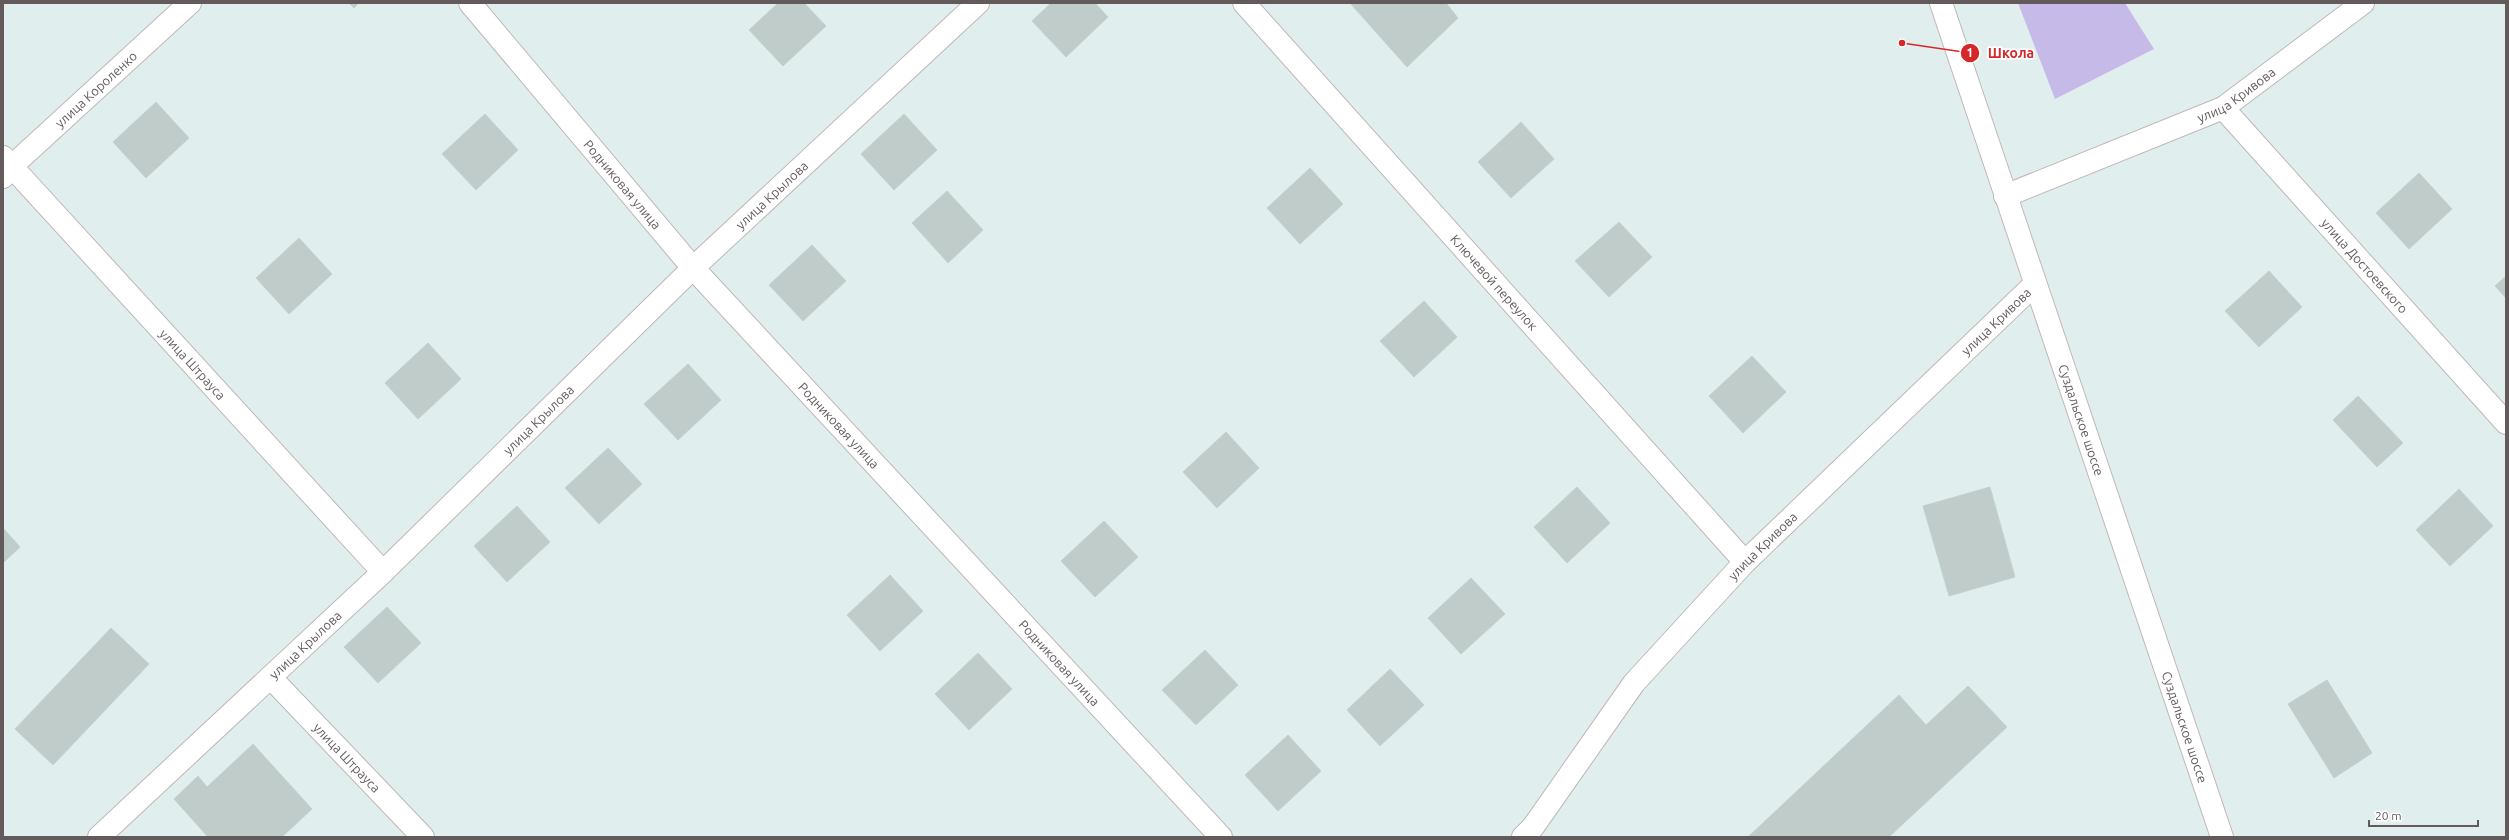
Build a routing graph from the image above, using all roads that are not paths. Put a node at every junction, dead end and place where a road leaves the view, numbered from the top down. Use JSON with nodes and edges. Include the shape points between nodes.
{"nodes":[{"id":1,"x":190,"y":3,"type":"edge"},
{"id":2,"x":470,"y":3,"type":"edge"},
{"id":3,"x":978,"y":3,"type":"edge"},
{"id":4,"x":1244,"y":3,"type":"edge"},
{"id":5,"x":1941,"y":3,"type":"edge"},
{"id":6,"x":2363,"y":3,"type":"edge"},
{"id":7,"x":2223,"y":108,"type":"junction"},
{"id":8,"x":6,"y":167,"type":"edge"},
{"id":9,"x":2005,"y":196,"type":"junction"},
{"id":10,"x":693,"y":268,"type":"junction"},
{"id":11,"x":2035,"y":284,"type":"junction"},
{"id":12,"x":2506,"y":423,"type":"edge"},
{"id":13,"x":1745,"y":562,"type":"junction"},
{"id":14,"x":383,"y":572,"type":"junction"},
{"id":15,"x":271,"y":678,"type":"junction"},
{"id":16,"x":100,"y":837,"type":"edge"},
{"id":17,"x":423,"y":837,"type":"edge"},
{"id":18,"x":1221,"y":837,"type":"edge"},
{"id":19,"x":1523,"y":837,"type":"edge"},
{"id":20,"x":2222,"y":837,"type":"edge"}],
"edges":[{"from":1,"to":8,"type":"street","name":"улица Короленко"},
{"from":2,"to":10,"type":"street","name":"Родниковая улица"},
{"from":3,"to":10,"type":"street","name":"улица Крылова"},
{"from":4,"to":13,"type":"street","name":"Ключевой переулок"},
{"from":5,"to":9,"type":"street","name":"Суздальское шоссе"},
{"from":6,"to":7,"type":"street","name":"улица Кривова"},
{"from":7,"to":9,"type":"street","name":"улица Кривова"},
{"from":7,"to":12,"type":"street","name":"улица Достоевского"},
{"from":8,"to":14,"type":"street","name":"улица Штрауса"},
{"from":9,"to":11,"type":"street","name":"Суздальское шоссе"},
{"from":10,"to":14,"type":"street","name":"улица Крылова"},
{"from":10,"to":18,"type":"street","name":"Родниковая улица"},
{"from":11,"to":13,"type":"street","name":"улица Кривова"},
{"from":11,"to":20,"type":"street","name":"Суздальское шоссе"},
{"from":13,"to":19,"type":"street","name":"улица Кривова","via":[[1634,683],[1533,827]]},
{"from":14,"to":15,"type":"street","name":"улица Крылова"},
{"from":15,"to":16,"type":"street","name":"улица Крылова"},
{"from":15,"to":17,"type":"street","name":"улица Штрауса"}]}
